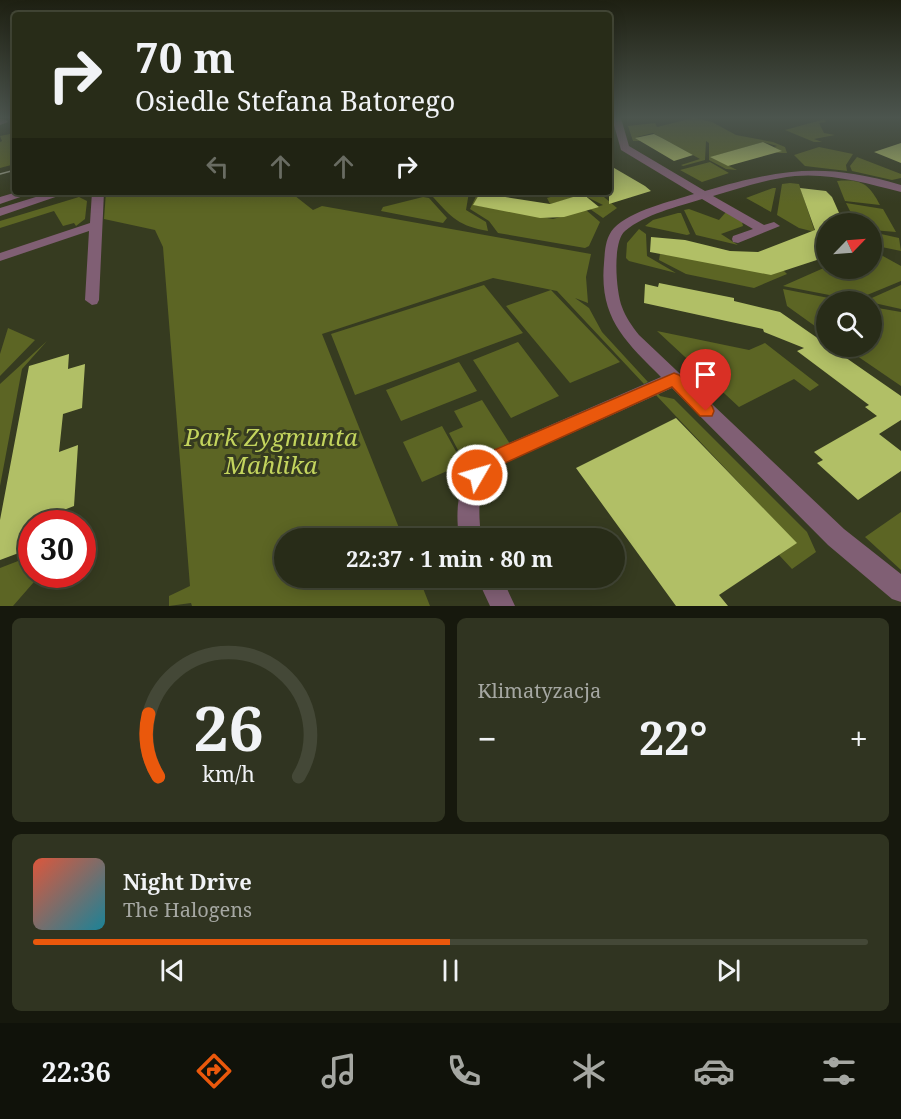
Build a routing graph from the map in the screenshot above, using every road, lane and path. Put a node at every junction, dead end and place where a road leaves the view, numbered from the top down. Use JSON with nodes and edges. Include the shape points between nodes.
{"nodes":[{"id":1,"x":624,"y":146,"type":"edge"},
{"id":2,"x":901,"y":189,"type":"edge"},
{"id":3,"x":19,"y":195,"type":"edge"},
{"id":4,"x":54,"y":195,"type":"edge"},
{"id":5,"x":98,"y":195,"type":"edge"},
{"id":6,"x":703,"y":196,"type":"junction"},
{"id":7,"x":0,"y":201,"type":"edge"},
{"id":8,"x":0,"y":212,"type":"edge"},
{"id":9,"x":96,"y":220,"type":"junction"},
{"id":10,"x":738,"y":239,"type":"dead end"},
{"id":11,"x":0,"y":257,"type":"edge"},
{"id":12,"x":92,"y":300,"type":"dead end"},
{"id":13,"x":674,"y":379,"type":"junction"},
{"id":14,"x":469,"y":528,"type":"edge"},
{"id":15,"x":494,"y":588,"type":"edge"},
{"id":16,"x":901,"y":590,"type":"edge"},
{"id":17,"x":503,"y":606,"type":"edge"}],
"edges":[{"from":1,"to":6,"type":"street"},
{"from":2,"to":6,"type":"street","via":[[837,175],[797,173]]},
{"from":3,"to":7,"type":"street"},
{"from":4,"to":8,"type":"street"},
{"from":5,"to":9,"type":"street"},
{"from":6,"to":10,"type":"street","via":[[769,228]]},
{"from":6,"to":13,"type":"street","via":[[644,214],[619,230],[612,243],[609,296],[614,308],[633,339]]},
{"from":9,"to":11,"type":"street"},
{"from":9,"to":12,"type":"street"},
{"from":13,"to":14,"type":"street","via":[[498,457],[477,475],[466,507]]},
{"from":13,"to":16,"type":"street","via":[[836,537]]},
{"from":15,"to":17,"type":"street"}]}
